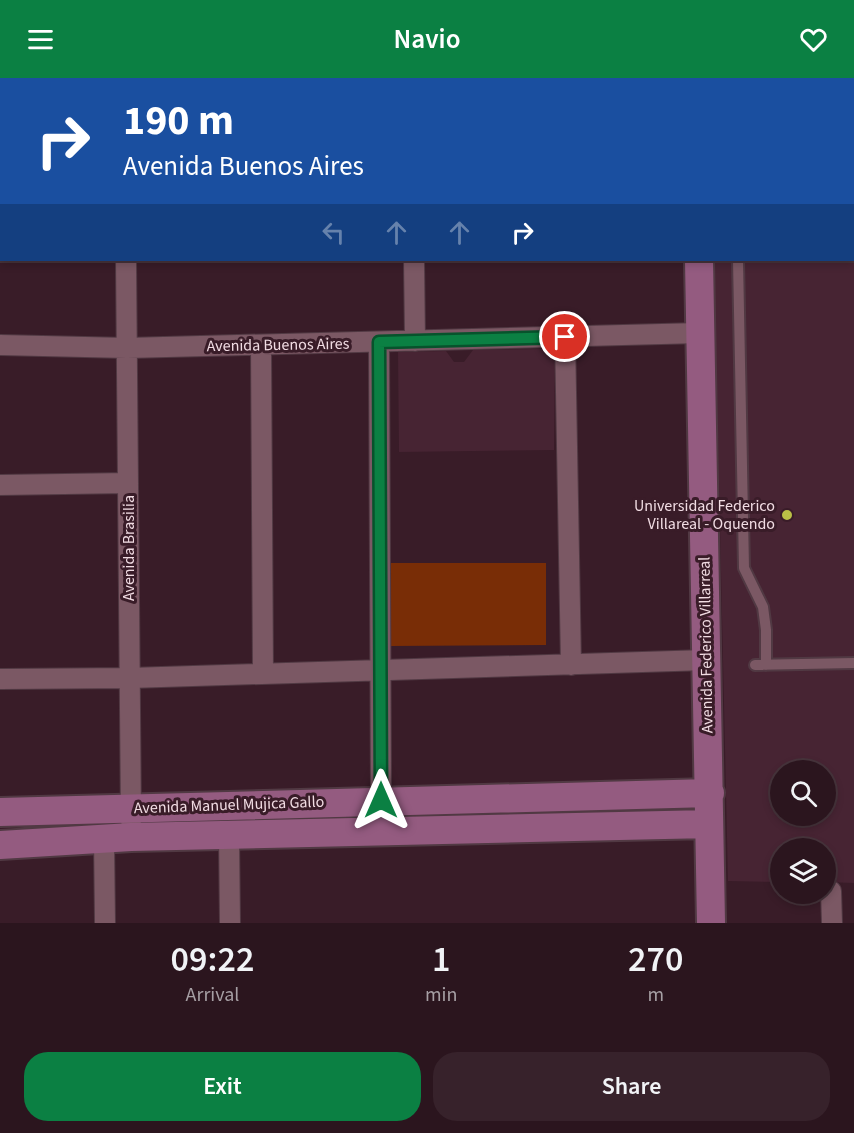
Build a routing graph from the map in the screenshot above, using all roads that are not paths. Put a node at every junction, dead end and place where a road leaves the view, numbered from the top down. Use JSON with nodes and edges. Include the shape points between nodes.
{"nodes":[{"id":1,"x":126,"y":261,"type":"edge"},
{"id":2,"x":414,"y":261,"type":"edge"},
{"id":3,"x":699,"y":261,"type":"edge"},
{"id":4,"x":738,"y":261,"type":"edge"},
{"id":5,"x":700,"y":333,"type":"junction"},
{"id":6,"x":565,"y":337,"type":"junction"},
{"id":7,"x":415,"y":341,"type":"junction"},
{"id":8,"x":379,"y":342,"type":"junction"},
{"id":9,"x":0,"y":345,"type":"edge"},
{"id":10,"x":261,"y":345,"type":"junction"},
{"id":11,"x":127,"y":348,"type":"junction"},
{"id":12,"x":128,"y":483,"type":"junction"},
{"id":13,"x":0,"y":485,"type":"edge"},
{"id":14,"x":706,"y":660,"type":"junction"},
{"id":15,"x":854,"y":663,"type":"edge"},
{"id":16,"x":571,"y":665,"type":"junction"},
{"id":17,"x":380,"y":671,"type":"junction"},
{"id":18,"x":262,"y":674,"type":"junction"},
{"id":19,"x":130,"y":678,"type":"junction"},
{"id":20,"x":0,"y":679,"type":"edge"},
{"id":21,"x":710,"y":793,"type":"junction"},
{"id":22,"x":381,"y":800,"type":"junction"},
{"id":23,"x":131,"y":808,"type":"junction"},
{"id":24,"x":0,"y":812,"type":"edge"},
{"id":25,"x":709,"y":824,"type":"junction"},
{"id":26,"x":229,"y":836,"type":"junction"},
{"id":27,"x":118,"y":838,"type":"junction"},
{"id":28,"x":0,"y":845,"type":"edge"},
{"id":29,"x":831,"y":904,"type":"edge"},
{"id":30,"x":105,"y":923,"type":"edge"},
{"id":31,"x":230,"y":923,"type":"edge"},
{"id":32,"x":711,"y":923,"type":"edge"},
{"id":33,"x":832,"y":923,"type":"edge"}],
"edges":[{"from":1,"to":11,"type":"street","name":"Avenida Brasilia"},
{"from":2,"to":7,"type":"street"},
{"from":3,"to":5,"type":"street","name":"Avenida Federico Villarreal"},
{"from":4,"to":15,"type":"lane","via":[[744,568],[763,608],[766,630],[760,665]]},
{"from":5,"to":6,"type":"street","name":"Avenida Buenos Aires"},
{"from":5,"to":14,"type":"street","name":"Avenida Federico Villarreal"},
{"from":6,"to":7,"type":"street","name":"Avenida Buenos Aires"},
{"from":6,"to":16,"type":"street"},
{"from":7,"to":8,"type":"street","name":"Avenida Buenos Aires"},
{"from":8,"to":10,"type":"street","name":"Avenida Buenos Aires"},
{"from":8,"to":17,"type":"street"},
{"from":9,"to":11,"type":"street","name":"Avenida Buenos Aires"},
{"from":10,"to":11,"type":"street","name":"Avenida Buenos Aires"},
{"from":10,"to":18,"type":"street"},
{"from":11,"to":12,"type":"street","name":"Avenida Brasilia"},
{"from":12,"to":13,"type":"street"},
{"from":12,"to":19,"type":"street","name":"Avenida Brasilia"},
{"from":14,"to":16,"type":"street"},
{"from":14,"to":21,"type":"street","name":"Avenida Federico Villarreal"},
{"from":16,"to":17,"type":"street"},
{"from":17,"to":18,"type":"street"},
{"from":17,"to":22,"type":"street"},
{"from":18,"to":19,"type":"street"},
{"from":19,"to":20,"type":"street"},
{"from":19,"to":23,"type":"street","name":"Avenida Brasilia"},
{"from":21,"to":22,"type":"street","name":"Avenida Manuel Mujica Gallo"},
{"from":21,"to":25,"type":"street","name":"Avenida Federico Villarreal"},
{"from":22,"to":23,"type":"street","name":"Avenida Manuel Mujica Gallo"},
{"from":23,"to":24,"type":"street","name":"Avenida Manuel Mujica Gallo"},
{"from":23,"to":27,"type":"street","name":"Avenida Brasilia"},
{"from":25,"to":26,"type":"street","name":"Avenida Manuel Mujica Gallo"},
{"from":25,"to":32,"type":"street","name":"Avenida Federico Villarreal"},
{"from":26,"to":27,"type":"street","name":"Avenida Manuel Mujica Gallo"},
{"from":26,"to":31,"type":"street"},
{"from":27,"to":28,"type":"street","name":"Avenida Manuel Mujica Gallo"},
{"from":27,"to":30,"type":"street","name":"Avenida Brasilia"},
{"from":29,"to":33,"type":"street"}]}
